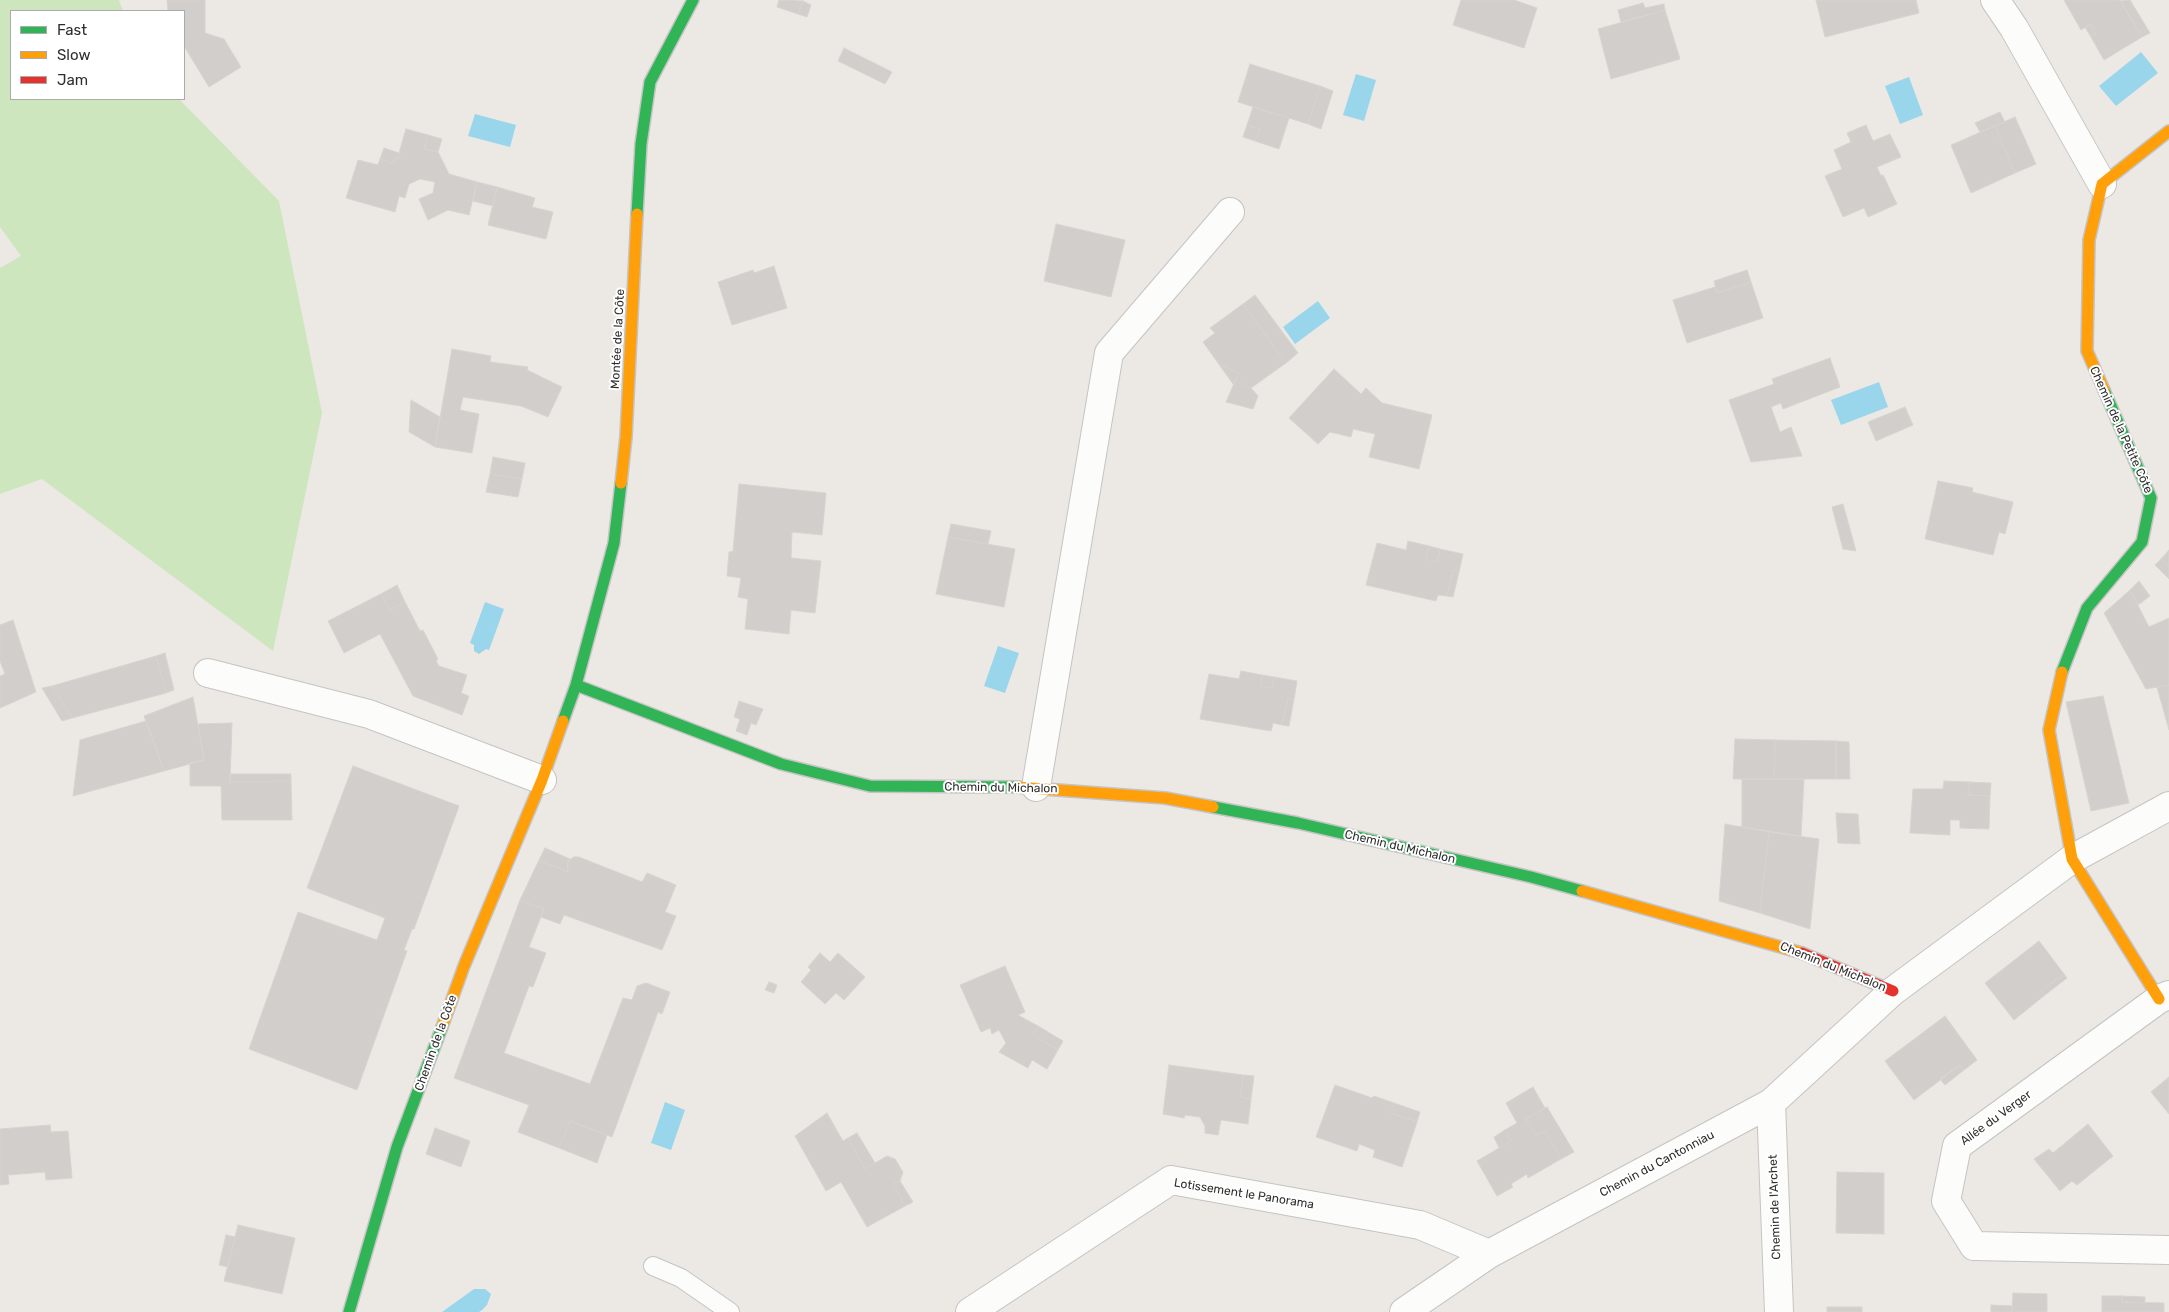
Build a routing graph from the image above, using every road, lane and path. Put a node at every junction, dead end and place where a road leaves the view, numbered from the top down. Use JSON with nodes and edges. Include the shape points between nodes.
{"nodes":[{"id":1,"x":693,"y":0,"type":"edge"},
{"id":2,"x":1995,"y":0,"type":"edge"},
{"id":3,"x":2169,"y":131,"type":"edge"},
{"id":4,"x":2102,"y":184,"type":"junction"},
{"id":5,"x":1230,"y":212,"type":"dead end"},
{"id":6,"x":208,"y":673,"type":"dead end"},
{"id":7,"x":576,"y":685,"type":"junction"},
{"id":8,"x":542,"y":780,"type":"junction"},
{"id":9,"x":1036,"y":787,"type":"junction"},
{"id":10,"x":2169,"y":806,"type":"edge"},
{"id":11,"x":2072,"y":860,"type":"junction"},
{"id":12,"x":1893,"y":991,"type":"junction"},
{"id":13,"x":2164,"y":997,"type":"edge"},
{"id":14,"x":1771,"y":1103,"type":"junction"},
{"id":15,"x":2169,"y":1250,"type":"edge"},
{"id":16,"x":1489,"y":1254,"type":"junction"},
{"id":17,"x":653,"y":1266,"type":"dead end"},
{"id":18,"x":349,"y":1312,"type":"edge"},
{"id":19,"x":730,"y":1312,"type":"edge"},
{"id":20,"x":970,"y":1312,"type":"edge"},
{"id":21,"x":1404,"y":1312,"type":"edge"},
{"id":22,"x":1779,"y":1312,"type":"edge"}],
"edges":[{"from":1,"to":7,"type":"street","name":"Montée de la Côte","via":[[650,82],[641,144],[626,437],[614,543]]},
{"from":2,"to":4,"type":"street"},
{"from":3,"to":4,"type":"street"},
{"from":4,"to":11,"type":"street","name":"Chemin de la Petite Côte","via":[[2089,240],[2087,351],[2151,498],[2142,542],[2087,608],[2063,668],[2049,730]]},
{"from":5,"to":9,"type":"street","via":[[1109,353]]},
{"from":6,"to":8,"type":"street","via":[[369,714]]},
{"from":7,"to":8,"type":"street","name":"Chemin de la Côte"},
{"from":7,"to":9,"type":"street","name":"Chemin du Michalon","via":[[781,764],[870,786]]},
{"from":8,"to":18,"type":"street","name":"Chemin de la Côte","via":[[464,966],[397,1147]]},
{"from":9,"to":12,"type":"street","name":"Chemin du Michalon","via":[[1165,798],[1298,823],[1531,877],[1792,948]]},
{"from":10,"to":11,"type":"street","name":"Chemin du Michalon"},
{"from":11,"to":12,"type":"street","name":"Chemin du Michalon"},
{"from":11,"to":13,"type":"street","name":"Allée du Verger"},
{"from":12,"to":14,"type":"street","name":"Chemin du Cantonniau"},
{"from":13,"to":15,"type":"street","name":"Allée du Verger","via":[[1957,1146],[1946,1201],[1974,1246]]},
{"from":14,"to":16,"type":"street","name":"Chemin du Cantonniau"},
{"from":14,"to":22,"type":"street","name":"Chemin de l'Archet"},
{"from":16,"to":20,"type":"street","name":"Lotissement le Panorama","via":[[1420,1225],[1172,1180]]},
{"from":16,"to":21,"type":"street","name":"Chemin du Cantonniau"},
{"from":17,"to":19,"type":"lane","via":[[682,1278]]}]}
